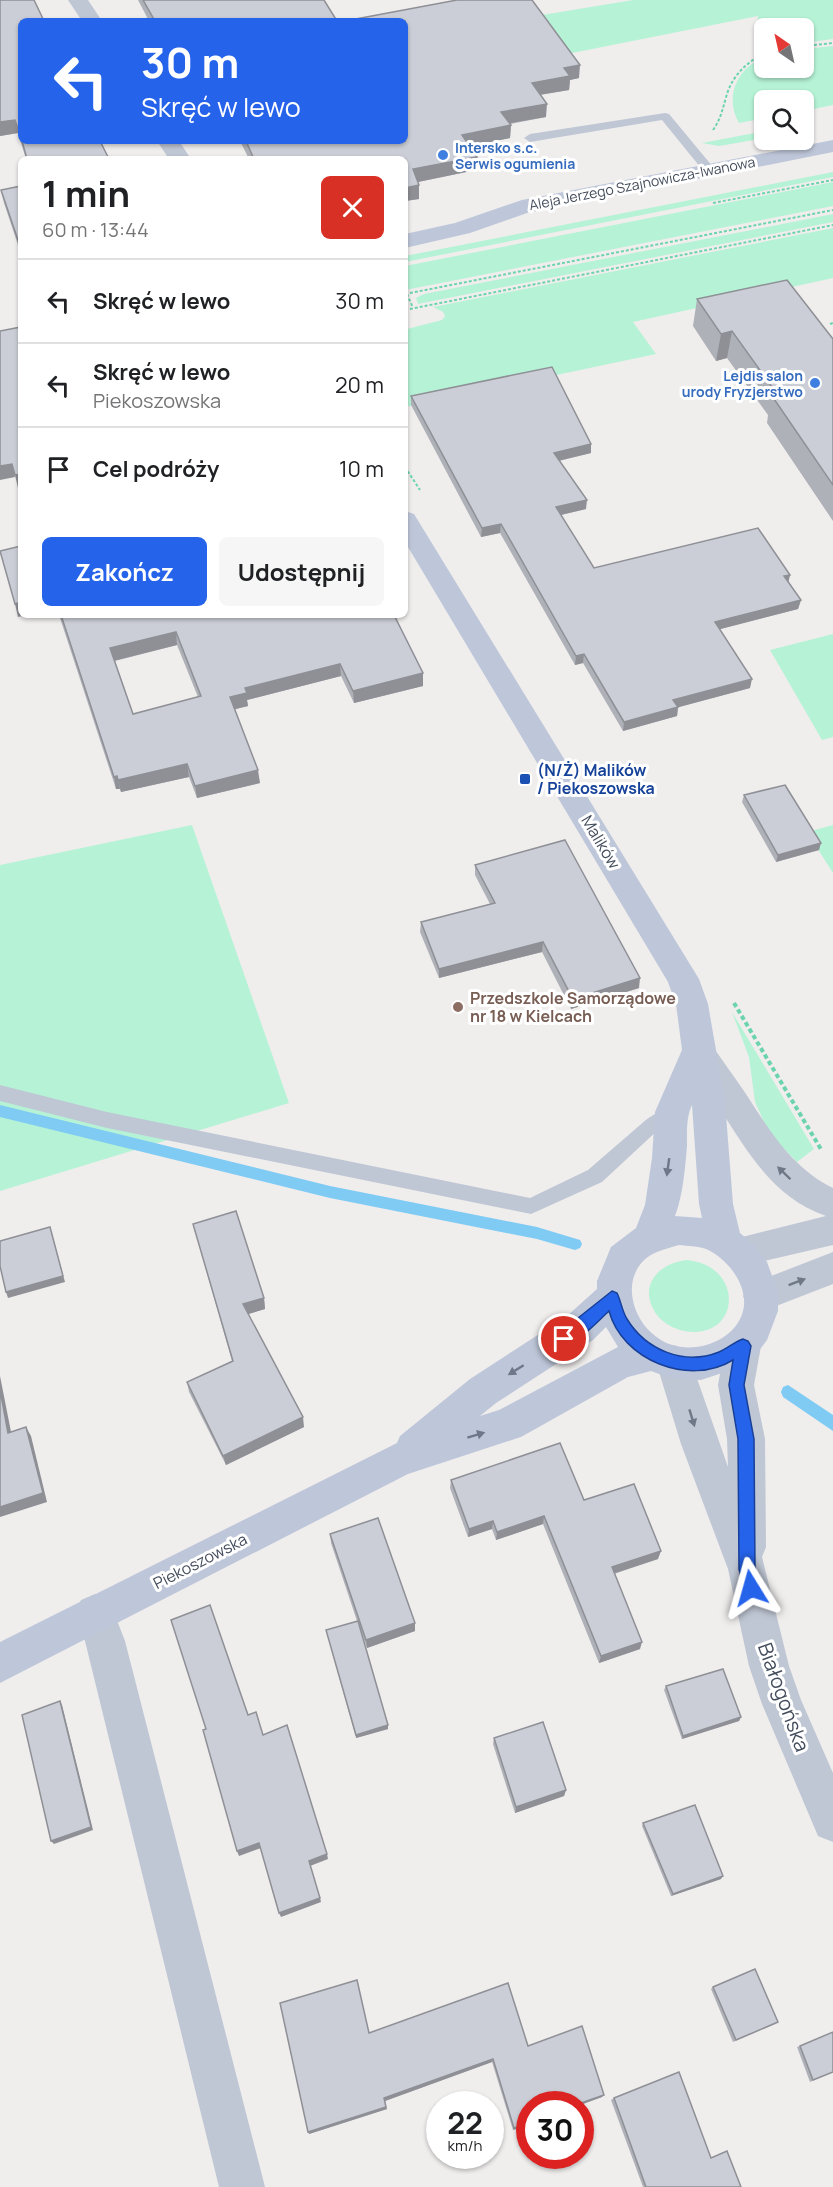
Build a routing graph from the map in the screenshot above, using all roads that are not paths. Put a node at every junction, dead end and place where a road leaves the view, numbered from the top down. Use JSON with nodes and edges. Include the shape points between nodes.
{"nodes":[{"id":1,"x":78,"y":0,"type":"edge"},
{"id":2,"x":90,"y":18,"type":"edge"},
{"id":3,"x":530,"y":138,"type":"dead end"},
{"id":4,"x":833,"y":146,"type":"edge"},
{"id":5,"x":709,"y":170,"type":"junction"},
{"id":6,"x":522,"y":207,"type":"junction"},
{"id":7,"x":408,"y":219,"type":"edge"},
{"id":8,"x":408,"y":240,"type":"edge"},
{"id":9,"x":408,"y":525,"type":"edge"},
{"id":10,"x":698,"y":1050,"type":"junction"},
{"id":11,"x":0,"y":1094,"type":"edge"},
{"id":12,"x":672,"y":1112,"type":"junction"},
{"id":13,"x":833,"y":1204,"type":"edge"},
{"id":14,"x":833,"y":1230,"type":"edge"},
{"id":15,"x":650,"y":1236,"type":"junction"},
{"id":16,"x":731,"y":1247,"type":"junction"},
{"id":17,"x":833,"y":1268,"type":"edge"},
{"id":18,"x":761,"y":1296,"type":"junction"},
{"id":19,"x":612,"y":1298,"type":"junction"},
{"id":20,"x":743,"y":1346,"type":"junction"},
{"id":21,"x":663,"y":1358,"type":"junction"},
{"id":22,"x":400,"y":1459,"type":"junction"},
{"id":23,"x":747,"y":1569,"type":"junction"},
{"id":24,"x":95,"y":1614,"type":"junction"},
{"id":25,"x":0,"y":1663,"type":"edge"},
{"id":26,"x":833,"y":1821,"type":"edge"},
{"id":27,"x":242,"y":2187,"type":"edge"}],
"edges":[{"from":1,"to":2,"type":"street"},
{"from":3,"to":5,"type":"lane","via":[[665,116]]},
{"from":4,"to":5,"type":"main road","name":"Aleja Jerzego Szajnowicza-Iwanowa"},
{"from":5,"to":6,"type":"main road","name":"Aleja Jerzego Szajnowicza-Iwanowa"},
{"from":6,"to":7,"type":"main road","name":"Aleja Jerzego Szajnowicza-Iwanowa","via":[[456,211]]},
{"from":6,"to":8,"type":"main road","name":"Aleja Jerzego Szajnowicza-Iwanowa","via":[[462,228]]},
{"from":9,"to":10,"type":"main road","name":"Malików","via":[[674,962],[690,998]]},
{"from":10,"to":12,"type":"main road"},
{"from":13,"to":10,"type":"street","one_way":true,"via":[[807,1191],[775,1165]]},
{"from":10,"to":16,"type":"main road","name":"Malików","via":[[708,1102],[716,1204]]},
{"from":11,"to":12,"type":"lane","via":[[107,1120],[531,1206],[595,1176]]},
{"from":12,"to":15,"type":"main road","one_way":true,"via":[[662,1205]]},
{"from":14,"to":16,"type":"street"},
{"from":15,"to":16,"type":"main road","via":[[687,1231],[710,1235]]},
{"from":15,"to":19,"type":"main road","via":[[629,1251],[615,1272]]},
{"from":16,"to":18,"type":"main road","via":[[750,1264]]},
{"from":18,"to":17,"type":"street","one_way":true},
{"from":18,"to":20,"type":"main road","via":[[761,1314]]},
{"from":19,"to":21,"type":"main road","via":[[618,1319],[632,1338]]},
{"from":19,"to":22,"type":"main road","name":"Piekoszowska","one_way":true,"via":[[580,1328],[483,1391]]},
{"from":20,"to":21,"type":"main road","via":[[723,1358],[700,1364]]},
{"from":20,"to":23,"type":"street","name":"Białogońska","via":[[736,1385],[746,1439]]},
{"from":22,"to":21,"type":"main road","name":"Piekoszowska","one_way":true,"via":[[508,1425],[620,1363]]},
{"from":21,"to":23,"type":"street","name":"Białogońska","one_way":true},
{"from":22,"to":24,"type":"main road","name":"Piekoszowska"},
{"from":23,"to":26,"type":"street","name":"Białogońska","via":[[776,1685]]},
{"from":24,"to":25,"type":"main road","name":"Piekoszowska"},
{"from":24,"to":27,"type":"street"}]}
